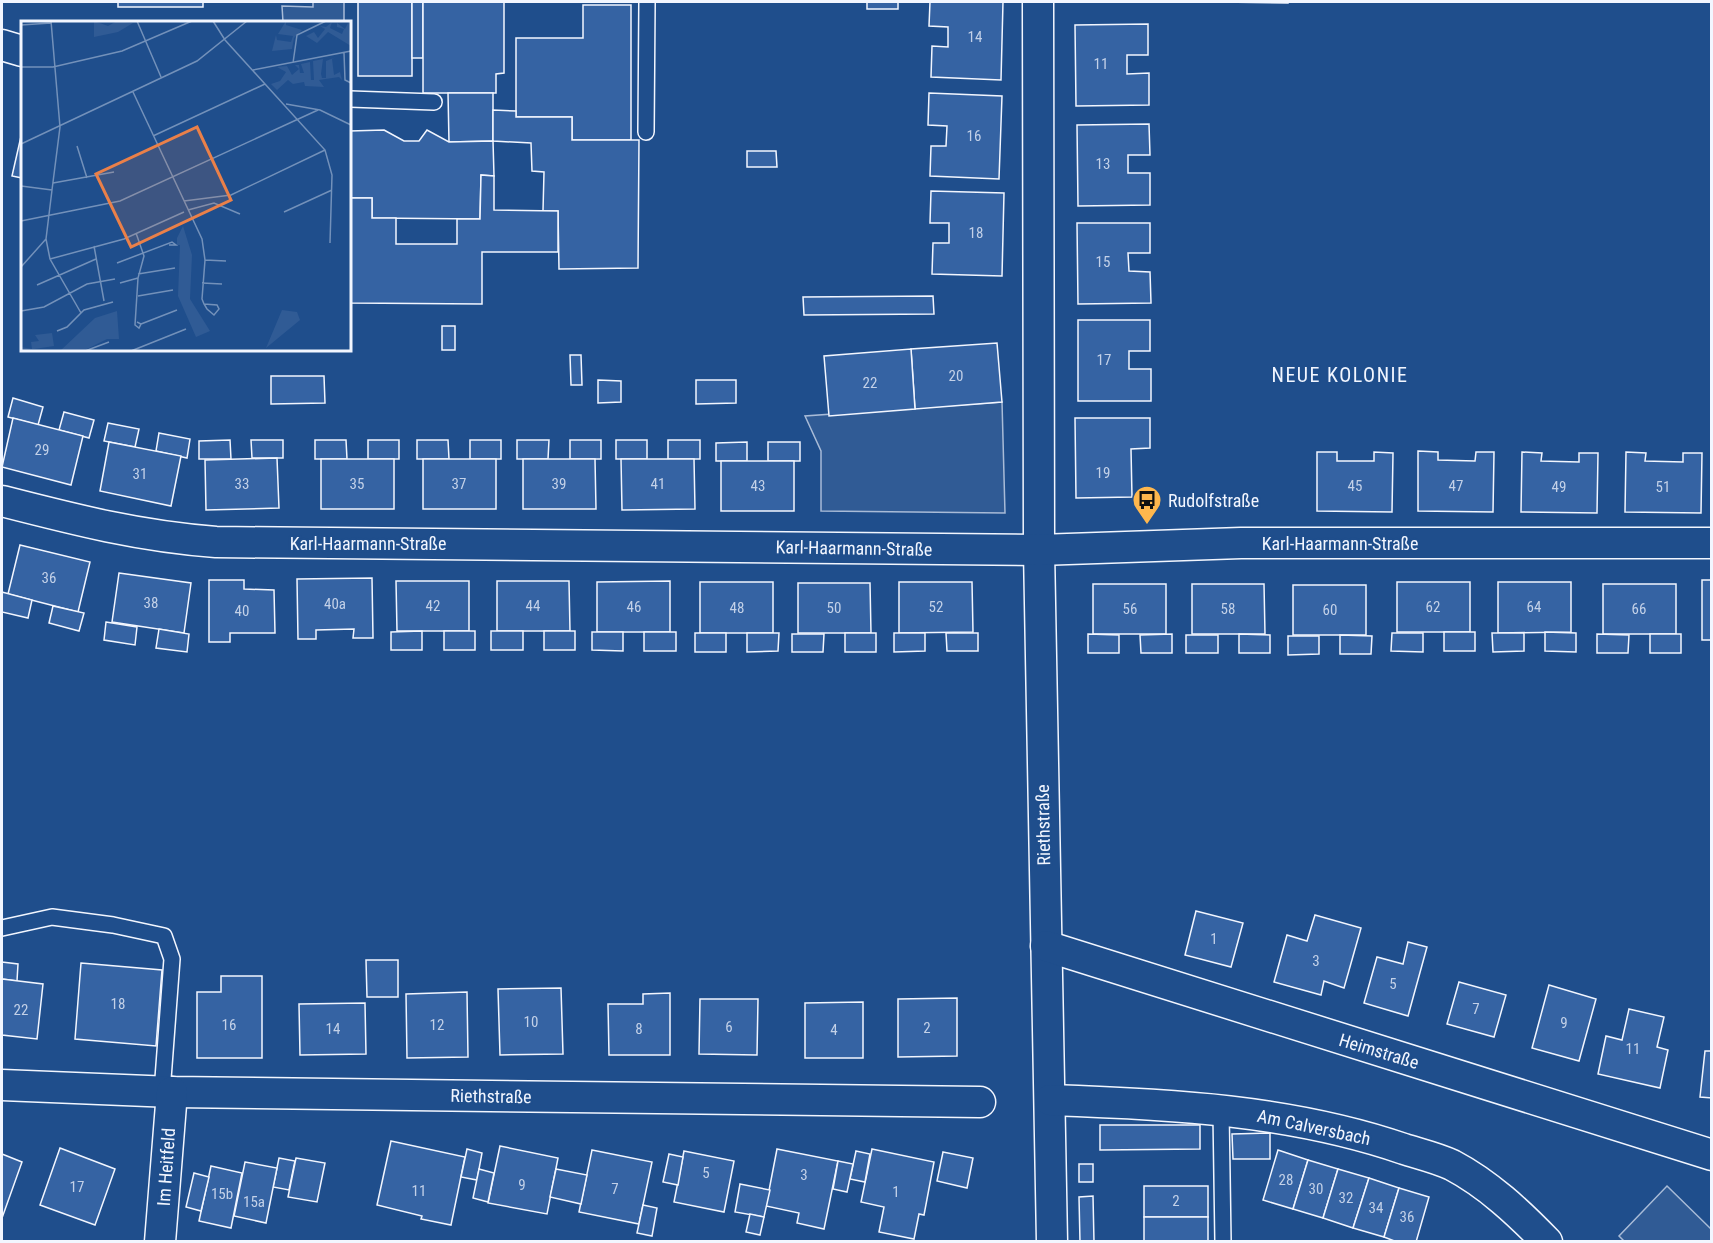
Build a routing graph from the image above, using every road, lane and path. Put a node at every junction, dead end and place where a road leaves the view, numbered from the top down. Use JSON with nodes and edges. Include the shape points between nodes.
{"nodes":[{"id":1,"x":647,"y":2,"type":"edge"},
{"id":2,"x":1038,"y":2,"type":"edge"},
{"id":3,"x":2,"y":45,"type":"edge"},
{"id":4,"x":21,"y":51,"type":"edge"},
{"id":5,"x":351,"y":99,"type":"edge"},
{"id":6,"x":434,"y":102,"type":"dead end"},
{"id":7,"x":646,"y":132,"type":"dead end"},
{"id":8,"x":2,"y":501,"type":"edge"},
{"id":9,"x":1712,"y":543,"type":"edge"},
{"id":10,"x":1039,"y":550,"type":"junction"},
{"id":11,"x":2,"y":928,"type":"edge"},
{"id":12,"x":1046,"y":946,"type":"junction"},
{"id":13,"x":2,"y":1085,"type":"edge"},
{"id":14,"x":167,"y":1092,"type":"junction"},
{"id":15,"x":1050,"y":1100,"type":"junction"},
{"id":16,"x":980,"y":1102,"type":"dead end"},
{"id":17,"x":1221,"y":1111,"type":"junction"},
{"id":18,"x":1712,"y":1155,"type":"edge"},
{"id":19,"x":160,"y":1242,"type":"edge"},
{"id":20,"x":1052,"y":1242,"type":"edge"},
{"id":21,"x":1223,"y":1242,"type":"edge"},
{"id":22,"x":1547,"y":1242,"type":"edge"}],
"edges":[{"from":1,"to":7,"type":"lane"},
{"from":2,"to":10,"type":"street"},
{"from":3,"to":4,"type":"street"},
{"from":5,"to":6,"type":"lane"},
{"from":8,"to":10,"type":"street","name":"Karl-Haarmann-Straße","via":[[110,529],[216,542]]},
{"from":9,"to":10,"type":"street","name":"Karl-Haarmann-Straße","via":[[1241,543]]},
{"from":10,"to":12,"type":"street","name":"Riethstraße"},
{"from":11,"to":14,"type":"lane","via":[[52,917],[164,936],[172,959]]},
{"from":12,"to":15,"type":"street","name":"Riethstraße"},
{"from":12,"to":18,"type":"street","name":"Heimstraße"},
{"from":13,"to":14,"type":"street","name":"Riethstraße"},
{"from":14,"to":16,"type":"street","name":"Riethstraße"},
{"from":14,"to":19,"type":"street","name":"Im Heitfeld"},
{"from":15,"to":17,"type":"street","name":"Am Calversbach"},
{"from":15,"to":20,"type":"street","name":"Riethstraße"},
{"from":17,"to":21,"type":"lane"},
{"from":17,"to":22,"type":"street","name":"Am Calversbach","via":[[1276,1116],[1374,1138],[1451,1165],[1513,1207]]}]}
